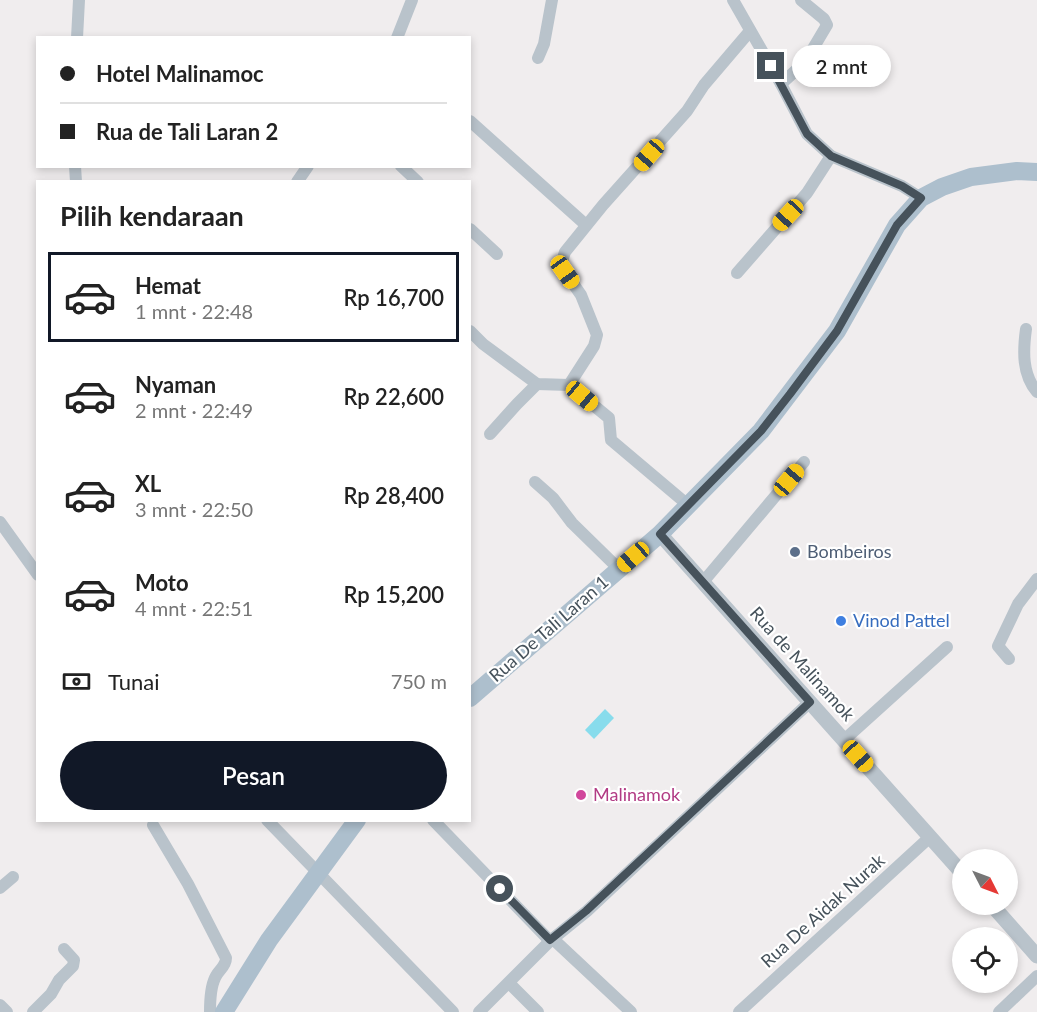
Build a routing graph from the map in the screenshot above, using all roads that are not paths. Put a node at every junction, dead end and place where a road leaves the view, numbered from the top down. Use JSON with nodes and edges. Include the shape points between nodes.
{"nodes":[{"id":1,"x":79,"y":0,"type":"edge"},
{"id":2,"x":412,"y":0,"type":"edge"},
{"id":3,"x":552,"y":0,"type":"edge"},
{"id":4,"x":733,"y":0,"type":"edge"},
{"id":5,"x":801,"y":0,"type":"edge"},
{"id":6,"x":750,"y":31,"type":"junction"},
{"id":7,"x":78,"y":36,"type":"edge"},
{"id":8,"x":399,"y":36,"type":"edge"},
{"id":9,"x":538,"y":58,"type":"dead end"},
{"id":10,"x":782,"y":84,"type":"junction"},
{"id":11,"x":471,"y":122,"type":"edge"},
{"id":12,"x":831,"y":156,"type":"junction"},
{"id":13,"x":403,"y":168,"type":"edge"},
{"id":14,"x":1037,"y":172,"type":"edge"},
{"id":15,"x":416,"y":180,"type":"edge"},
{"id":16,"x":921,"y":198,"type":"junction"},
{"id":17,"x":586,"y":225,"type":"junction"},
{"id":18,"x":471,"y":230,"type":"edge"},
{"id":19,"x":497,"y":254,"type":"dead end"},
{"id":20,"x":737,"y":273,"type":"dead end"},
{"id":21,"x":1026,"y":328,"type":"dead end"},
{"id":22,"x":471,"y":332,"type":"edge"},
{"id":23,"x":537,"y":384,"type":"junction"},
{"id":24,"x":569,"y":384,"type":"junction"},
{"id":25,"x":1037,"y":392,"type":"edge"},
{"id":26,"x":490,"y":434,"type":"dead end"},
{"id":27,"x":804,"y":462,"type":"dead end"},
{"id":28,"x":535,"y":482,"type":"dead end"},
{"id":29,"x":688,"y":505,"type":"junction"},
{"id":30,"x":0,"y":522,"type":"edge"},
{"id":31,"x":660,"y":534,"type":"junction"},
{"id":32,"x":620,"y":569,"type":"junction"},
{"id":33,"x":36,"y":572,"type":"edge"},
{"id":34,"x":1037,"y":579,"type":"edge"},
{"id":35,"x":703,"y":582,"type":"junction"},
{"id":36,"x":947,"y":647,"type":"dead end"},
{"id":37,"x":1009,"y":659,"type":"dead end"},
{"id":38,"x":471,"y":697,"type":"edge"},
{"id":39,"x":810,"y":702,"type":"junction"},
{"id":40,"x":844,"y":740,"type":"junction"},
{"id":41,"x":269,"y":822,"type":"edge"},
{"id":42,"x":356,"y":822,"type":"edge"},
{"id":43,"x":435,"y":822,"type":"edge"},
{"id":44,"x":153,"y":825,"type":"dead end"},
{"id":45,"x":930,"y":837,"type":"junction"},
{"id":46,"x":952,"y":862,"type":"edge"},
{"id":47,"x":318,"y":872,"type":"junction"},
{"id":48,"x":13,"y":877,"type":"dead end"},
{"id":49,"x":0,"y":888,"type":"edge"},
{"id":50,"x":1001,"y":915,"type":"edge"},
{"id":51,"x":551,"y":940,"type":"junction"},
{"id":52,"x":64,"y":949,"type":"dead end"},
{"id":53,"x":1037,"y":956,"type":"edge"},
{"id":54,"x":1037,"y":976,"type":"edge"},
{"id":55,"x":508,"y":982,"type":"junction"},
{"id":56,"x":0,"y":1005,"type":"edge"},
{"id":57,"x":7,"y":1012,"type":"edge"},
{"id":58,"x":33,"y":1012,"type":"edge"},
{"id":59,"x":210,"y":1012,"type":"edge"},
{"id":60,"x":224,"y":1012,"type":"edge"},
{"id":61,"x":453,"y":1012,"type":"edge"},
{"id":62,"x":479,"y":1012,"type":"edge"},
{"id":63,"x":538,"y":1012,"type":"edge"},
{"id":64,"x":631,"y":1012,"type":"edge"},
{"id":65,"x":739,"y":1012,"type":"edge"},
{"id":66,"x":999,"y":1012,"type":"edge"}],
"edges":[{"from":1,"to":7,"type":"street"},
{"from":2,"to":8,"type":"street"},
{"from":3,"to":9,"type":"street"},
{"from":4,"to":6,"type":"street"},
{"from":5,"to":10,"type":"street","via":[[827,25],[805,62]]},
{"from":6,"to":10,"type":"street"},
{"from":6,"to":17,"type":"street","via":[[687,111]]},
{"from":10,"to":12,"type":"street","via":[[807,134]]},
{"from":11,"to":17,"type":"street"},
{"from":12,"to":16,"type":"street"},
{"from":12,"to":20,"type":"street","via":[[807,193]]},
{"from":13,"to":15,"type":"street"},
{"from":14,"to":16,"type":"main road","via":[[971,177]]},
{"from":16,"to":29,"type":"main road","name":"Rua De Tali Laran 1","via":[[897,225],[825,349],[761,431]]},
{"from":17,"to":24,"type":"street","via":[[562,261],[597,335]]},
{"from":18,"to":19,"type":"street"},
{"from":21,"to":25,"type":"street","via":[[1023,351],[1031,385]]},
{"from":22,"to":23,"type":"street"},
{"from":23,"to":24,"type":"street"},
{"from":23,"to":26,"type":"street"},
{"from":24,"to":29,"type":"street","via":[[609,418],[611,440]]},
{"from":27,"to":35,"type":"street"},
{"from":28,"to":32,"type":"street"},
{"from":29,"to":31,"type":"main road","name":"Rua De Tali Laran 1"},
{"from":30,"to":33,"type":"street"},
{"from":31,"to":32,"type":"main road","name":"Rua De Tali Laran 1"},
{"from":31,"to":35,"type":"street","name":"Rua de Malinamok"},
{"from":32,"to":38,"type":"main road","name":"Rua De Tali Laran 1"},
{"from":34,"to":37,"type":"street","via":[[1018,604],[998,646]]},
{"from":35,"to":39,"type":"street","name":"Rua de Malinamok"},
{"from":36,"to":40,"type":"street"},
{"from":39,"to":40,"type":"street","name":"Rua de Malinamok"},
{"from":39,"to":51,"type":"street"},
{"from":40,"to":45,"type":"street","name":"Rua de Malinamok"},
{"from":41,"to":47,"type":"street"},
{"from":42,"to":47,"type":"main road"},
{"from":43,"to":51,"type":"street"},
{"from":44,"to":59,"type":"street","via":[[226,958],[215,978]]},
{"from":45,"to":46,"type":"street","name":"Rua de Malinamok"},
{"from":45,"to":65,"type":"street","name":"Rua De Aidak Nurak"},
{"from":47,"to":60,"type":"main road"},
{"from":47,"to":61,"type":"street"},
{"from":48,"to":49,"type":"street"},
{"from":50,"to":53,"type":"street"},
{"from":51,"to":55,"type":"street"},
{"from":51,"to":64,"type":"street"},
{"from":52,"to":58,"type":"street","via":[[74,960],[74,966]]},
{"from":54,"to":66,"type":"street"},
{"from":55,"to":62,"type":"street"},
{"from":55,"to":63,"type":"street"},
{"from":56,"to":57,"type":"street"}]}
